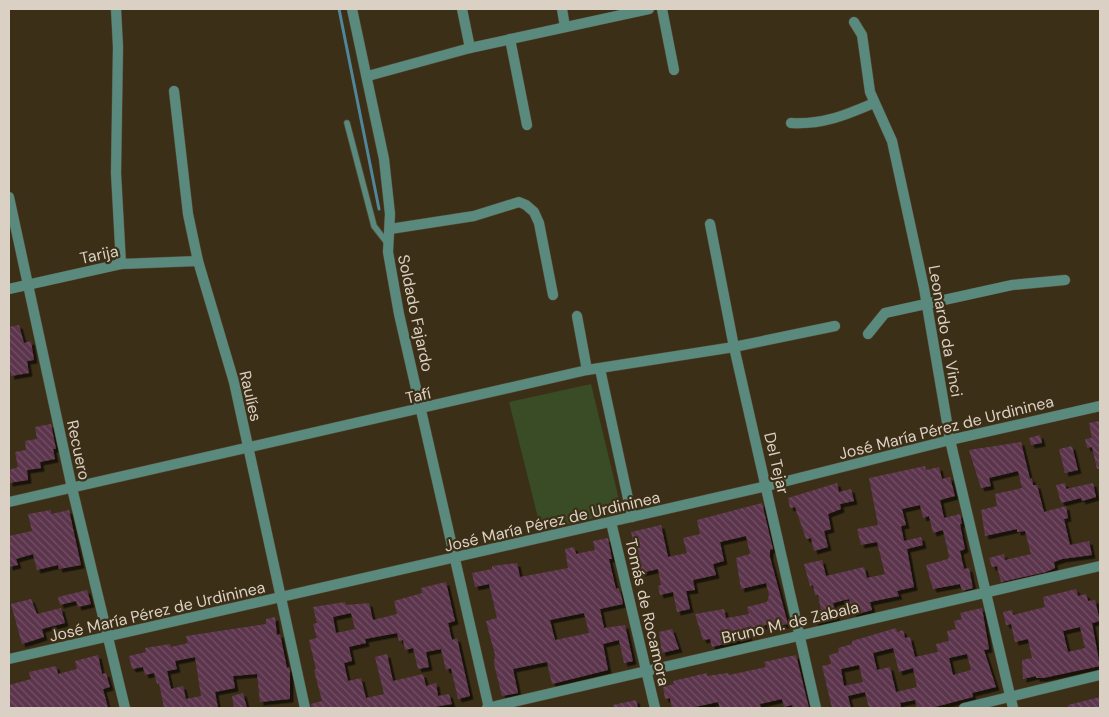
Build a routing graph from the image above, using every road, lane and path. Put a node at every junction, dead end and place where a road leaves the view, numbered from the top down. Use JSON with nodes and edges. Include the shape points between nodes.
{"nodes":[{"id":1,"x":116,"y":9,"type":"edge"},
{"id":2,"x":352,"y":9,"type":"edge"},
{"id":3,"x":462,"y":9,"type":"edge"},
{"id":4,"x":562,"y":9,"type":"edge"},
{"id":5,"x":649,"y":9,"type":"edge"},
{"id":6,"x":662,"y":9,"type":"edge"},
{"id":7,"x":854,"y":22,"type":"dead end"},
{"id":8,"x":565,"y":26,"type":"junction"},
{"id":9,"x":510,"y":39,"type":"junction"},
{"id":10,"x":470,"y":48,"type":"junction"},
{"id":11,"x":674,"y":70,"type":"dead end"},
{"id":12,"x":368,"y":76,"type":"junction"},
{"id":13,"x":174,"y":91,"type":"dead end"},
{"id":14,"x":874,"y":103,"type":"junction"},
{"id":15,"x":347,"y":123,"type":"dead end"},
{"id":16,"x":791,"y":123,"type":"dead end"},
{"id":17,"x":527,"y":125,"type":"dead end"},
{"id":18,"x":9,"y":197,"type":"edge"},
{"id":19,"x":710,"y":224,"type":"dead end"},
{"id":20,"x":390,"y":229,"type":"junction"},
{"id":21,"x":388,"y":244,"type":"junction"},
{"id":22,"x":198,"y":261,"type":"junction"},
{"id":23,"x":121,"y":264,"type":"junction"},
{"id":24,"x":1065,"y":280,"type":"dead end"},
{"id":25,"x":29,"y":285,"type":"junction"},
{"id":26,"x":9,"y":290,"type":"edge"},
{"id":27,"x":553,"y":295,"type":"dead end"},
{"id":28,"x":927,"y":304,"type":"junction"},
{"id":29,"x":577,"y":316,"type":"dead end"},
{"id":30,"x":835,"y":326,"type":"dead end"},
{"id":31,"x":868,"y":334,"type":"dead end"},
{"id":32,"x":734,"y":347,"type":"junction"},
{"id":33,"x":600,"y":369,"type":"junction"},
{"id":34,"x":587,"y":370,"type":"junction"},
{"id":35,"x":1100,"y":406,"type":"edge"},
{"id":36,"x":422,"y":409,"type":"junction"},
{"id":37,"x":950,"y":440,"type":"junction"},
{"id":38,"x":247,"y":448,"type":"junction"},
{"id":39,"x":767,"y":486,"type":"junction"},
{"id":40,"x":72,"y":488,"type":"junction"},
{"id":41,"x":9,"y":502,"type":"edge"},
{"id":42,"x":632,"y":517,"type":"junction"},
{"id":43,"x":611,"y":522,"type":"junction"},
{"id":44,"x":455,"y":559,"type":"junction"},
{"id":45,"x":1100,"y":566,"type":"edge"},
{"id":46,"x":987,"y":592,"type":"junction"},
{"id":47,"x":281,"y":598,"type":"junction"},
{"id":48,"x":799,"y":635,"type":"junction"},
{"id":49,"x":108,"y":638,"type":"junction"},
{"id":50,"x":9,"y":659,"type":"edge"},
{"id":51,"x":647,"y":672,"type":"junction"},
{"id":52,"x":1100,"y":675,"type":"edge"},
{"id":53,"x":1011,"y":697,"type":"junction"},
{"id":54,"x":125,"y":708,"type":"edge"},
{"id":55,"x":305,"y":708,"type":"edge"},
{"id":56,"x":489,"y":708,"type":"edge"},
{"id":57,"x":655,"y":708,"type":"edge"},
{"id":58,"x":816,"y":708,"type":"edge"},
{"id":59,"x":964,"y":708,"type":"edge"},
{"id":60,"x":1013,"y":708,"type":"edge"}],
"edges":[{"from":1,"to":23,"type":"street","via":[[116,173]]},
{"from":2,"to":12,"type":"street","name":"Soldado Fajardo"},
{"from":3,"to":10,"type":"street"},
{"from":4,"to":8,"type":"street"},
{"from":5,"to":8,"type":"street"},
{"from":6,"to":11,"type":"street"},
{"from":7,"to":14,"type":"street","name":"Leonardo da Vinci","via":[[862,35]]},
{"from":8,"to":9,"type":"street"},
{"from":9,"to":10,"type":"street"},
{"from":9,"to":17,"type":"street"},
{"from":10,"to":12,"type":"street"},
{"from":12,"to":20,"type":"street","name":"Soldado Fajardo","via":[[384,159]]},
{"from":13,"to":22,"type":"street","name":"Raulíes","via":[[188,214]]},
{"from":14,"to":16,"type":"street","via":[[840,118],[817,123]]},
{"from":14,"to":28,"type":"street","name":"Leonardo da Vinci","via":[[892,140]]},
{"from":15,"to":21,"type":"lane","via":[[374,226]]},
{"from":18,"to":25,"type":"street","name":"Recuero"},
{"from":19,"to":32,"type":"street","name":"Del Tejar"},
{"from":20,"to":21,"type":"street","name":"Soldado Fajardo"},
{"from":20,"to":27,"type":"street","via":[[474,216],[519,202],[534,212],[540,223]]},
{"from":21,"to":36,"type":"street","name":"Soldado Fajardo","via":[[399,314]]},
{"from":22,"to":23,"type":"street","name":"Tarija"},
{"from":22,"to":38,"type":"street","name":"Raulíes","via":[[234,382]]},
{"from":23,"to":25,"type":"street","name":"Tarija"},
{"from":24,"to":28,"type":"street","via":[[1012,285]]},
{"from":25,"to":26,"type":"street","name":"Tarija"},
{"from":25,"to":40,"type":"street","name":"Recuero"},
{"from":28,"to":31,"type":"street","via":[[885,313]]},
{"from":28,"to":37,"type":"street","name":"Leonardo da Vinci"},
{"from":29,"to":34,"type":"street"},
{"from":30,"to":32,"type":"street","name":"Tafí"},
{"from":32,"to":33,"type":"street","name":"Tafí"},
{"from":32,"to":39,"type":"street","name":"Del Tejar"},
{"from":33,"to":34,"type":"street","name":"Tafí"},
{"from":33,"to":42,"type":"street"},
{"from":34,"to":36,"type":"street","name":"Tafí"},
{"from":35,"to":37,"type":"street","name":"José María Pérez de Urdininea"},
{"from":36,"to":38,"type":"street","name":"Tafí"},
{"from":36,"to":44,"type":"street","name":"Soldado Fajardo"},
{"from":37,"to":39,"type":"street","name":"José María Pérez de Urdininea"},
{"from":37,"to":46,"type":"street","name":"Leonardo da Vinci"},
{"from":38,"to":40,"type":"street","name":"Tafí"},
{"from":38,"to":47,"type":"street","name":"Raulíes"},
{"from":39,"to":42,"type":"street","name":"José María Pérez de Urdininea"},
{"from":39,"to":48,"type":"street","name":"Del Tejar"},
{"from":40,"to":41,"type":"street","name":"Tafí"},
{"from":40,"to":49,"type":"street","name":"Recuero"},
{"from":42,"to":43,"type":"street","name":"José María Pérez de Urdininea"},
{"from":43,"to":44,"type":"street","name":"José María Pérez de Urdininea"},
{"from":43,"to":51,"type":"street","name":"Tomás de Rocamora"},
{"from":44,"to":47,"type":"street","name":"José María Pérez de Urdininea"},
{"from":44,"to":56,"type":"street","name":"Soldado Fajardo"},
{"from":45,"to":46,"type":"street","name":"Bruno M. de Zabala"},
{"from":46,"to":48,"type":"street","name":"Bruno M. de Zabala"},
{"from":46,"to":53,"type":"street","name":"Leonardo da Vinci"},
{"from":47,"to":49,"type":"street","name":"José María Pérez de Urdininea"},
{"from":47,"to":55,"type":"street","name":"Raulíes"},
{"from":48,"to":51,"type":"street","name":"Bruno M. de Zabala"},
{"from":48,"to":58,"type":"street","name":"Del Tejar"},
{"from":49,"to":50,"type":"street","name":"José María Pérez de Urdininea"},
{"from":49,"to":54,"type":"street","name":"Recuero"},
{"from":51,"to":56,"type":"street","name":"Bruno M. de Zabala"},
{"from":51,"to":57,"type":"street","name":"Tomás de Rocamora"},
{"from":52,"to":53,"type":"street"},
{"from":53,"to":59,"type":"street"},
{"from":53,"to":60,"type":"street","name":"Leonardo da Vinci"}]}
